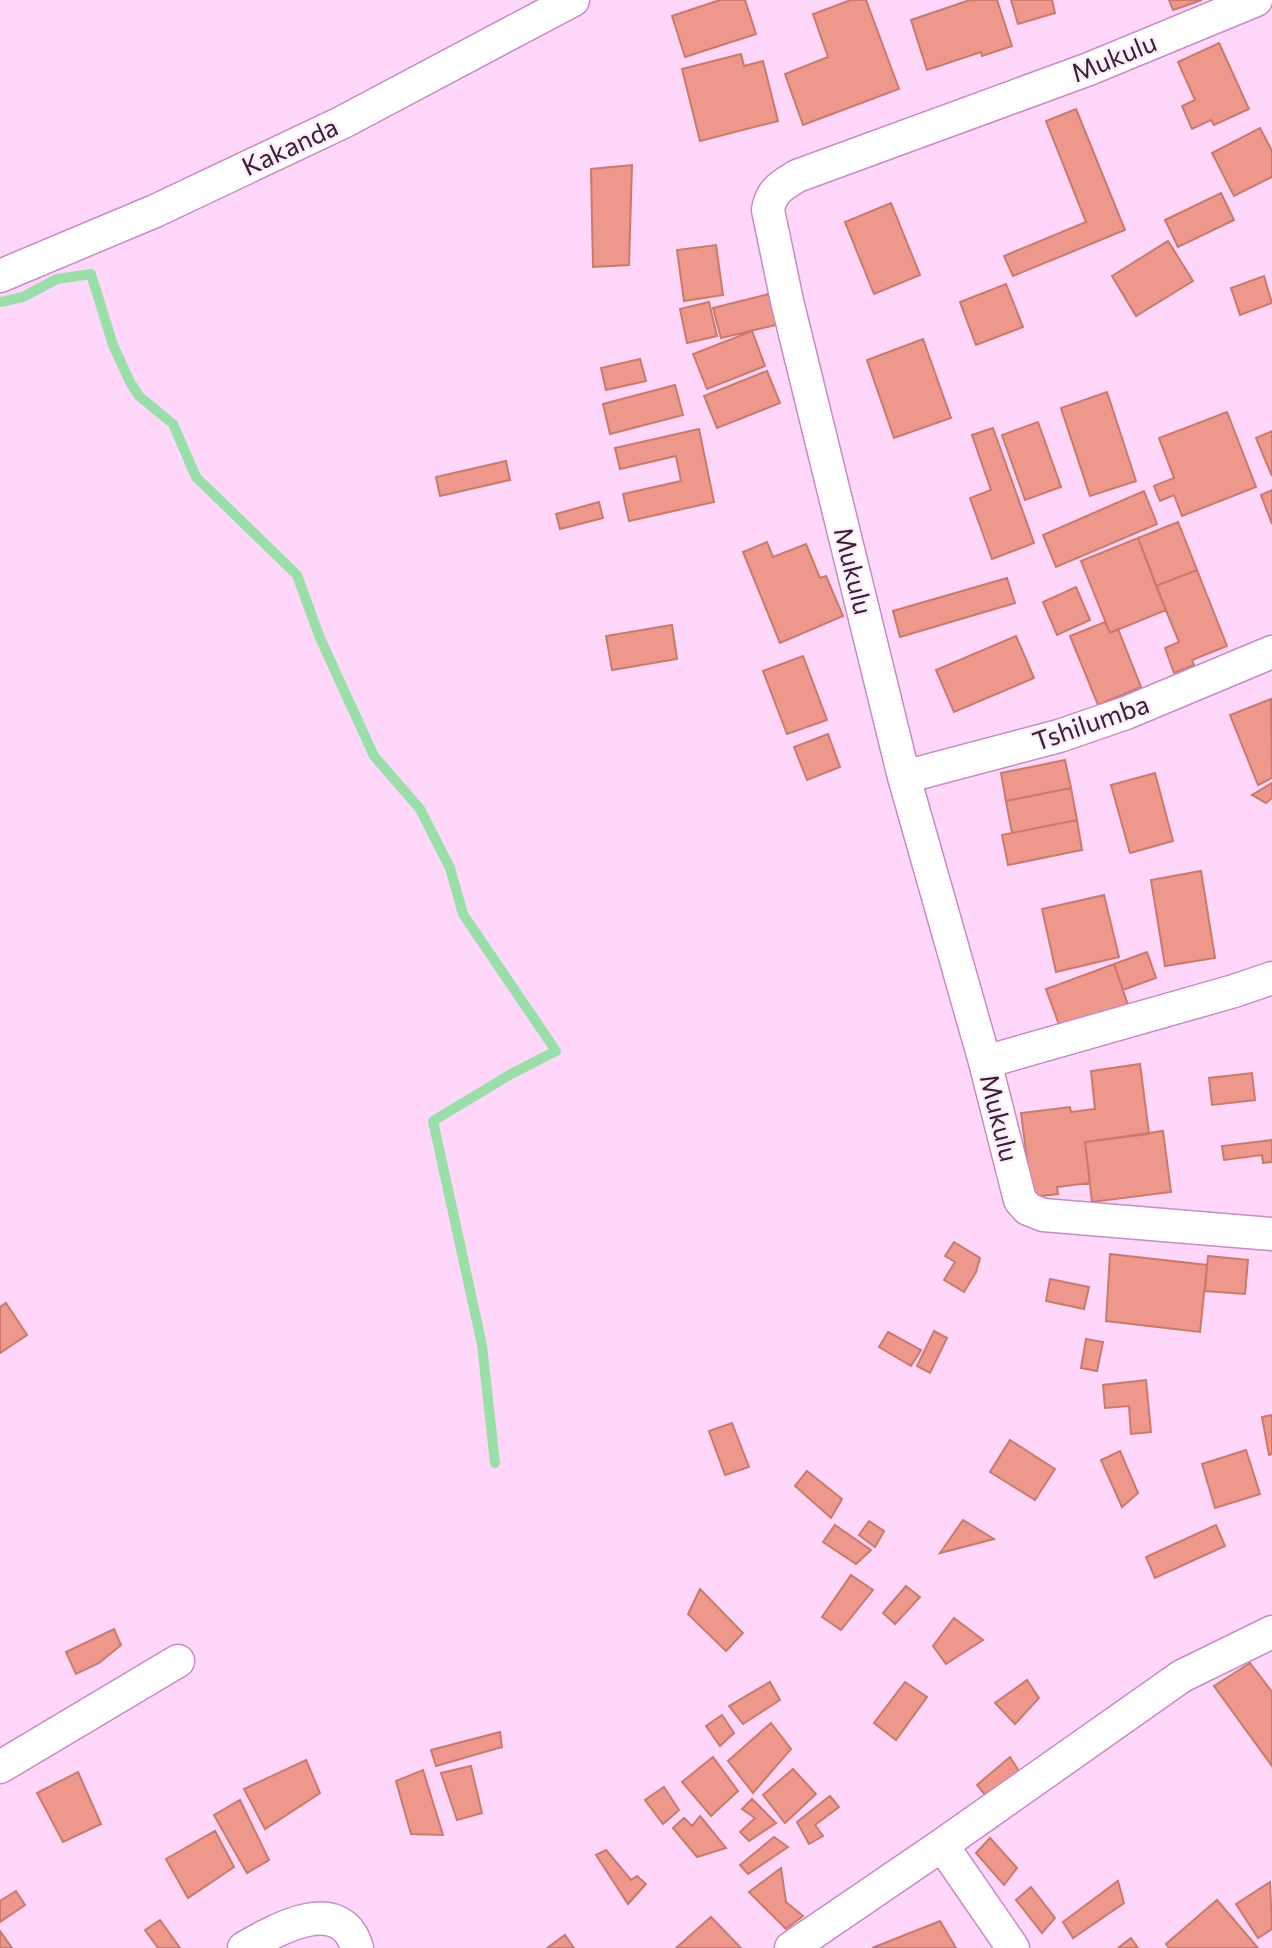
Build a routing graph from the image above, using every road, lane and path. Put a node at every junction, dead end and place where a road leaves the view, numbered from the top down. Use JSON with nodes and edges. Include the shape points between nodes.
{"nodes":[{"id":1,"x":573,"y":0,"type":"edge"},
{"id":2,"x":1256,"y":0,"type":"edge"},
{"id":3,"x":0,"y":276,"type":"edge"},
{"id":4,"x":1272,"y":652,"type":"edge"},
{"id":5,"x":904,"y":777,"type":"junction"},
{"id":6,"x":1272,"y":978,"type":"edge"},
{"id":7,"x":985,"y":1062,"type":"junction"},
{"id":8,"x":1272,"y":1234,"type":"edge"},
{"id":9,"x":1272,"y":1632,"type":"edge"},
{"id":10,"x":178,"y":1661,"type":"dead end"},
{"id":11,"x":0,"y":1767,"type":"edge"},
{"id":12,"x":942,"y":1845,"type":"junction"},
{"id":13,"x":244,"y":1948,"type":"edge"},
{"id":14,"x":357,"y":1948,"type":"edge"},
{"id":15,"x":791,"y":1948,"type":"edge"},
{"id":16,"x":1013,"y":1948,"type":"edge"}],
"edges":[{"from":1,"to":3,"type":"street","name":"Kakanda","via":[[343,122],[155,211]]},
{"from":2,"to":5,"type":"street","name":"Mukulu","via":[[1089,69],[797,176],[772,195],[768,210],[787,301]]},
{"from":4,"to":5,"type":"street","name":"Tshilumba","via":[[1059,736]]},
{"from":5,"to":7,"type":"street","name":"Mukulu"},
{"from":6,"to":7,"type":"street"},
{"from":7,"to":8,"type":"street","name":"Mukulu","via":[[1020,1200],[1028,1209],[1043,1215]]},
{"from":9,"to":12,"type":"street","via":[[1182,1676]]},
{"from":10,"to":11,"type":"street"},
{"from":12,"to":15,"type":"street"},
{"from":12,"to":16,"type":"street"},
{"from":13,"to":14,"type":"street","via":[[308,1918],[337,1922],[353,1935]]}]}
